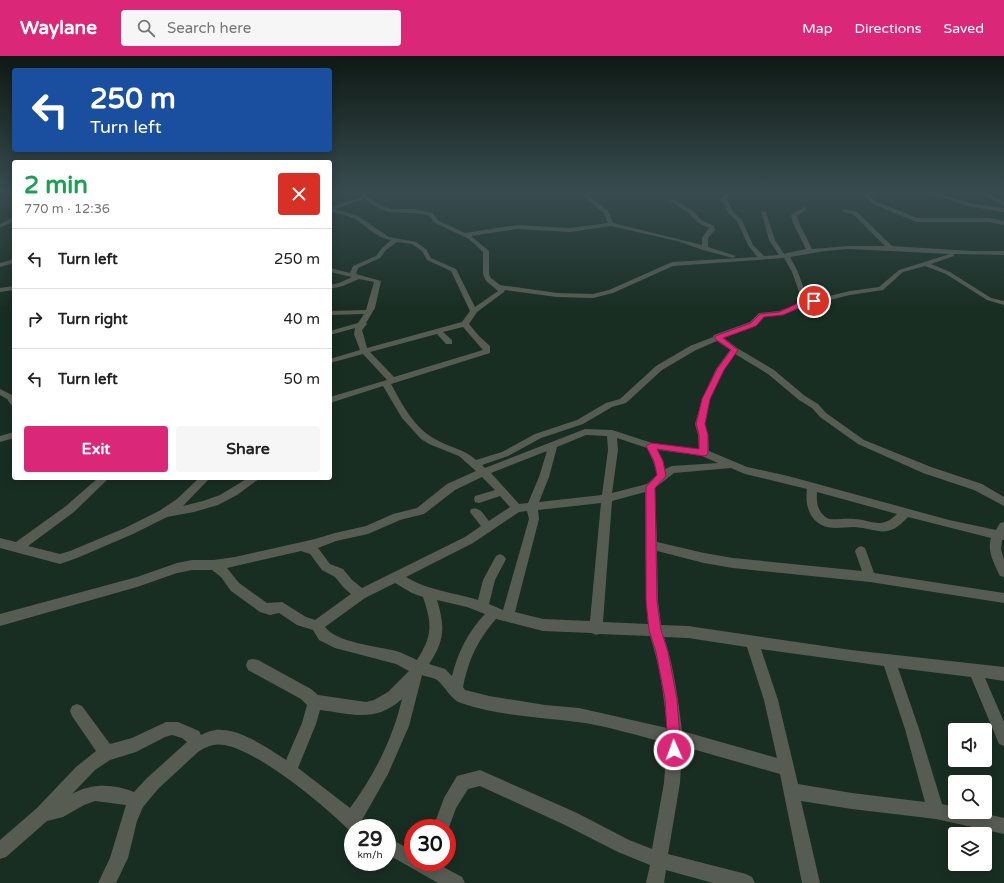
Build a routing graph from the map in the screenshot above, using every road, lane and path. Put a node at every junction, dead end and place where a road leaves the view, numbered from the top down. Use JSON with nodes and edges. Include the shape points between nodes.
{"nodes":[{"id":1,"x":374,"y":231,"type":"edge"},
{"id":2,"x":455,"y":231,"type":"edge"},
{"id":3,"x":489,"y":231,"type":"edge"},
{"id":4,"x":639,"y":231,"type":"edge"},
{"id":5,"x":711,"y":231,"type":"edge"},
{"id":6,"x":744,"y":231,"type":"edge"},
{"id":7,"x":769,"y":231,"type":"edge"},
{"id":8,"x":800,"y":231,"type":"edge"},
{"id":9,"x":873,"y":231,"type":"edge"},
{"id":10,"x":464,"y":235,"type":"junction"},
{"id":11,"x":395,"y":240,"type":"junction"},
{"id":12,"x":705,"y":249,"type":"junction"},
{"id":13,"x":891,"y":249,"type":"junction"},
{"id":14,"x":810,"y":251,"type":"junction"},
{"id":15,"x":1002,"y":252,"type":"edge"},
{"id":16,"x":960,"y":253,"type":"junction"},
{"id":17,"x":785,"y":256,"type":"junction"},
{"id":18,"x":761,"y":257,"type":"junction"},
{"id":19,"x":747,"y":259,"type":"junction"},
{"id":20,"x":12,"y":262,"type":"edge"},
{"id":21,"x":924,"y":263,"type":"junction"},
{"id":22,"x":0,"y":265,"type":"edge"},
{"id":23,"x":332,"y":270,"type":"edge"},
{"id":24,"x":356,"y":276,"type":"junction"},
{"id":25,"x":332,"y":287,"type":"edge"},
{"id":26,"x":499,"y":287,"type":"junction"},
{"id":27,"x":12,"y":288,"type":"edge"},
{"id":28,"x":0,"y":290,"type":"edge"},
{"id":29,"x":1001,"y":302,"type":"edge"},
{"id":30,"x":803,"y":304,"type":"junction"},
{"id":31,"x":1004,"y":308,"type":"edge"},
{"id":32,"x":474,"y":311,"type":"junction"},
{"id":33,"x":369,"y":312,"type":"junction"},
{"id":34,"x":332,"y":313,"type":"edge"},
{"id":35,"x":363,"y":324,"type":"junction"},
{"id":36,"x":465,"y":324,"type":"junction"},
{"id":37,"x":438,"y":331,"type":"junction"},
{"id":38,"x":332,"y":332,"type":"edge"},
{"id":39,"x":718,"y":337,"type":"junction"},
{"id":40,"x":449,"y":342,"type":"dead end"},
{"id":41,"x":734,"y":350,"type":"junction"},
{"id":42,"x":365,"y":352,"type":"junction"},
{"id":43,"x":332,"y":360,"type":"edge"},
{"id":44,"x":389,"y":382,"type":"junction"},
{"id":45,"x":0,"y":392,"type":"edge"},
{"id":46,"x":12,"y":399,"type":"edge"},
{"id":47,"x":332,"y":399,"type":"edge"},
{"id":48,"x":612,"y":433,"type":"junction"},
{"id":49,"x":12,"y":436,"type":"edge"},
{"id":50,"x":0,"y":439,"type":"edge"},
{"id":51,"x":553,"y":445,"type":"junction"},
{"id":52,"x":651,"y":446,"type":"junction"},
{"id":53,"x":704,"y":453,"type":"junction"},
{"id":54,"x":474,"y":464,"type":"junction"},
{"id":55,"x":730,"y":465,"type":"junction"},
{"id":56,"x":484,"y":472,"type":"junction"},
{"id":57,"x":662,"y":476,"type":"junction"},
{"id":58,"x":102,"y":480,"type":"edge"},
{"id":59,"x":203,"y":480,"type":"edge"},
{"id":60,"x":252,"y":480,"type":"edge"},
{"id":61,"x":650,"y":487,"type":"junction"},
{"id":62,"x":813,"y":487,"type":"junction"},
{"id":63,"x":502,"y":492,"type":"junction"},
{"id":64,"x":608,"y":498,"type":"junction"},
{"id":65,"x":479,"y":499,"type":"dead end"},
{"id":66,"x":1004,"y":502,"type":"edge"},
{"id":67,"x":532,"y":506,"type":"junction"},
{"id":68,"x":517,"y":508,"type":"junction"},
{"id":69,"x":475,"y":512,"type":"dead end"},
{"id":70,"x":906,"y":512,"type":"junction"},
{"id":71,"x":163,"y":514,"type":"junction"},
{"id":72,"x":489,"y":528,"type":"junction"},
{"id":73,"x":1002,"y":532,"type":"edge"},
{"id":74,"x":0,"y":543,"type":"edge"},
{"id":75,"x":651,"y":545,"type":"junction"},
{"id":76,"x":301,"y":546,"type":"junction"},
{"id":77,"x":18,"y":547,"type":"junction"},
{"id":78,"x":861,"y":550,"type":"dead end"},
{"id":79,"x":500,"y":559,"type":"dead end"},
{"id":80,"x":214,"y":565,"type":"junction"},
{"id":81,"x":1004,"y":572,"type":"edge"},
{"id":82,"x":396,"y":577,"type":"junction"},
{"id":83,"x":870,"y":577,"type":"junction"},
{"id":84,"x":361,"y":594,"type":"junction"},
{"id":85,"x":428,"y":594,"type":"junction"},
{"id":86,"x":1004,"y":598,"type":"edge"},
{"id":87,"x":482,"y":607,"type":"junction"},
{"id":88,"x":494,"y":614,"type":"junction"},
{"id":89,"x":507,"y":617,"type":"junction"},
{"id":90,"x":0,"y":620,"type":"edge"},
{"id":91,"x":317,"y":626,"type":"junction"},
{"id":92,"x":596,"y":628,"type":"junction"},
{"id":93,"x":655,"y":630,"type":"junction"},
{"id":94,"x":751,"y":641,"type":"junction"},
{"id":95,"x":889,"y":661,"type":"junction"},
{"id":96,"x":253,"y":665,"type":"dead end"},
{"id":97,"x":417,"y":671,"type":"junction"},
{"id":98,"x":975,"y":671,"type":"junction"},
{"id":99,"x":1004,"y":674,"type":"edge"},
{"id":100,"x":456,"y":689,"type":"junction"},
{"id":101,"x":315,"y":702,"type":"junction"},
{"id":102,"x":78,"y":712,"type":"dead end"},
{"id":103,"x":675,"y":737,"type":"junction"},
{"id":104,"x":1004,"y":739,"type":"edge"},
{"id":105,"x":195,"y":744,"type":"junction"},
{"id":106,"x":107,"y":753,"type":"junction"},
{"id":107,"x":786,"y":768,"type":"junction"},
{"id":108,"x":289,"y":771,"type":"junction"},
{"id":109,"x":791,"y":791,"type":"junction"},
{"id":110,"x":137,"y":801,"type":"junction"},
{"id":111,"x":936,"y":811,"type":"junction"},
{"id":112,"x":43,"y":814,"type":"junction"},
{"id":113,"x":349,"y":819,"type":"edge"},
{"id":114,"x":357,"y":819,"type":"edge"},
{"id":115,"x":444,"y":819,"type":"edge"},
{"id":116,"x":1004,"y":826,"type":"edge"},
{"id":117,"x":0,"y":851,"type":"edge"},
{"id":118,"x":658,"y":860,"type":"junction"},
{"id":119,"x":435,"y":871,"type":"edge"},
{"id":120,"x":107,"y":883,"type":"edge"},
{"id":121,"x":456,"y":883,"type":"edge"},
{"id":122,"x":655,"y":883,"type":"edge"},
{"id":123,"x":746,"y":883,"type":"edge"},
{"id":124,"x":811,"y":883,"type":"edge"}],
"edges":[{"from":1,"to":11,"type":"street"},
{"from":2,"to":10,"type":"street"},
{"from":3,"to":10,"type":"street"},
{"from":4,"to":12,"type":"street"},
{"from":5,"to":12,"type":"street","via":[[705,238]]},
{"from":6,"to":18,"type":"street","via":[[750,245]]},
{"from":7,"to":17,"type":"street","via":[[772,240]]},
{"from":8,"to":14,"type":"street"},
{"from":9,"to":13,"type":"street"},
{"from":10,"to":26,"type":"street","via":[[486,251],[486,276]]},
{"from":11,"to":24,"type":"street","via":[[378,258],[355,267]]},
{"from":11,"to":32,"type":"street","via":[[414,243],[424,250],[427,258],[456,271]]},
{"from":12,"to":19,"type":"street"},
{"from":13,"to":14,"type":"street","via":[[842,248]]},
{"from":13,"to":16,"type":"street"},
{"from":14,"to":17,"type":"street"},
{"from":15,"to":16,"type":"street"},
{"from":16,"to":21,"type":"street"},
{"from":17,"to":18,"type":"street"},
{"from":17,"to":30,"type":"street","via":[[795,272],[805,300]]},
{"from":18,"to":19,"type":"street"},
{"from":19,"to":26,"type":"street","via":[[672,264],[611,292],[593,296],[557,295]]},
{"from":20,"to":22,"type":"street"},
{"from":21,"to":29,"type":"street"},
{"from":21,"to":30,"type":"street","via":[[901,271],[881,289]]},
{"from":23,"to":24,"type":"street"},
{"from":24,"to":25,"type":"street","via":[[341,285]]},
{"from":24,"to":33,"type":"street","via":[[379,282]]},
{"from":26,"to":32,"type":"street","via":[[501,292]]},
{"from":27,"to":28,"type":"street"},
{"from":29,"to":31,"type":"street"},
{"from":30,"to":39,"type":"street","via":[[780,313],[762,316],[753,324]]},
{"from":32,"to":36,"type":"street"},
{"from":33,"to":34,"type":"street"},
{"from":33,"to":35,"type":"street"},
{"from":35,"to":38,"type":"street"},
{"from":35,"to":42,"type":"street","via":[[357,332]]},
{"from":36,"to":37,"type":"street"},
{"from":36,"to":44,"type":"street","via":[[487,351]]},
{"from":37,"to":40,"type":"street"},
{"from":37,"to":42,"type":"street"},
{"from":39,"to":41,"type":"street"},
{"from":39,"to":54,"type":"street","via":[[659,368],[623,401],[609,405],[580,422],[538,436],[504,454]]},
{"from":41,"to":53,"type":"street","via":[[720,369],[706,399],[700,424]]},
{"from":41,"to":66,"type":"street","via":[[767,370],[861,442],[927,470],[978,487]]},
{"from":42,"to":43,"type":"street"},
{"from":42,"to":44,"type":"street"},
{"from":44,"to":47,"type":"street"},
{"from":44,"to":54,"type":"street","via":[[413,425],[431,441],[464,455]]},
{"from":45,"to":46,"type":"street"},
{"from":48,"to":51,"type":"street","via":[[585,432]]},
{"from":48,"to":52,"type":"street"},
{"from":48,"to":64,"type":"street","via":[[613,450]]},
{"from":49,"to":50,"type":"street"},
{"from":51,"to":56,"type":"street"},
{"from":51,"to":67,"type":"street"},
{"from":52,"to":53,"type":"street"},
{"from":52,"to":57,"type":"street"},
{"from":53,"to":55,"type":"street"},
{"from":54,"to":56,"type":"street"},
{"from":55,"to":57,"type":"street","via":[[684,468],[672,470]]},
{"from":55,"to":62,"type":"street"},
{"from":56,"to":63,"type":"street"},
{"from":56,"to":76,"type":"street","via":[[451,487],[414,514],[397,517],[368,530]]},
{"from":57,"to":61,"type":"street"},
{"from":58,"to":77,"type":"street","via":[[70,508]]},
{"from":59,"to":71,"type":"street","via":[[181,502]]},
{"from":60,"to":71,"type":"street","via":[[220,501]]},
{"from":61,"to":64,"type":"street"},
{"from":61,"to":75,"type":"street"},
{"from":62,"to":70,"type":"street"},
{"from":62,"to":70,"type":"street","via":[[810,501],[815,514],[822,522],[829,524],[851,523],[888,527],[894,525]]},
{"from":63,"to":65,"type":"street"},
{"from":63,"to":68,"type":"street"},
{"from":64,"to":67,"type":"street"},
{"from":64,"to":92,"type":"street"},
{"from":67,"to":68,"type":"street"},
{"from":67,"to":89,"type":"street","via":[[534,519]]},
{"from":68,"to":72,"type":"street"},
{"from":69,"to":72,"type":"street"},
{"from":70,"to":73,"type":"street"},
{"from":71,"to":77,"type":"street","via":[[60,559]]},
{"from":72,"to":82,"type":"street"},
{"from":73,"to":81,"type":"street","via":[[994,544],[994,549]]},
{"from":74,"to":77,"type":"street"},
{"from":75,"to":83,"type":"street","via":[[733,563]]},
{"from":75,"to":93,"type":"street"},
{"from":76,"to":80,"type":"street"},
{"from":76,"to":84,"type":"street","via":[[314,551],[326,567],[339,573]]},
{"from":78,"to":83,"type":"street"},
{"from":79,"to":87,"type":"street","via":[[489,580]]},
{"from":80,"to":90,"type":"street","via":[[177,568],[137,582]]},
{"from":80,"to":91,"type":"street","via":[[225,573],[235,586],[264,608],[282,608],[302,621]]},
{"from":82,"to":84,"type":"street"},
{"from":82,"to":85,"type":"street"},
{"from":83,"to":86,"type":"street"},
{"from":84,"to":91,"type":"street"},
{"from":85,"to":87,"type":"street"},
{"from":85,"to":97,"type":"street","via":[[436,618],[435,640]]},
{"from":87,"to":88,"type":"street"},
{"from":88,"to":89,"type":"street"},
{"from":88,"to":100,"type":"street","via":[[470,642],[462,660]]},
{"from":89,"to":92,"type":"street","via":[[543,625]]},
{"from":91,"to":97,"type":"street","via":[[324,636],[340,644],[397,658]]},
{"from":92,"to":93,"type":"street"},
{"from":93,"to":94,"type":"street"},
{"from":93,"to":103,"type":"street","via":[[667,674]]},
{"from":94,"to":95,"type":"street"},
{"from":94,"to":107,"type":"street","via":[[763,670]]},
{"from":95,"to":98,"type":"street"},
{"from":95,"to":111,"type":"street"},
{"from":96,"to":101,"type":"street","via":[[306,694]]},
{"from":97,"to":100,"type":"street","via":[[440,674]]},
{"from":97,"to":101,"type":"street","via":[[390,700],[374,708]]},
{"from":97,"to":114,"type":"street","via":[[404,721]]},
{"from":98,"to":99,"type":"street"},
{"from":98,"to":104,"type":"street"},
{"from":100,"to":103,"type":"street","via":[[461,696],[489,703],[579,715]]},
{"from":101,"to":108,"type":"street","via":[[309,724]]},
{"from":102,"to":106,"type":"street"},
{"from":103,"to":107,"type":"street"},
{"from":103,"to":118,"type":"street","via":[[672,783]]},
{"from":105,"to":106,"type":"street","via":[[194,736],[171,728],[133,746]]},
{"from":105,"to":108,"type":"street","via":[[222,737],[231,739]]},
{"from":105,"to":110,"type":"street"},
{"from":106,"to":112,"type":"street","via":[[89,767]]},
{"from":107,"to":109,"type":"street"},
{"from":108,"to":113,"type":"street"},
{"from":109,"to":111,"type":"street"},
{"from":109,"to":124,"type":"street"},
{"from":110,"to":112,"type":"street","via":[[95,793],[57,811]]},
{"from":110,"to":120,"type":"street","via":[[124,834],[119,859]]},
{"from":111,"to":116,"type":"street"},
{"from":112,"to":117,"type":"street"},
{"from":115,"to":118,"type":"street","via":[[463,782],[480,778]]},
{"from":118,"to":122,"type":"street"},
{"from":118,"to":123,"type":"street"},
{"from":119,"to":121,"type":"street"}]}
